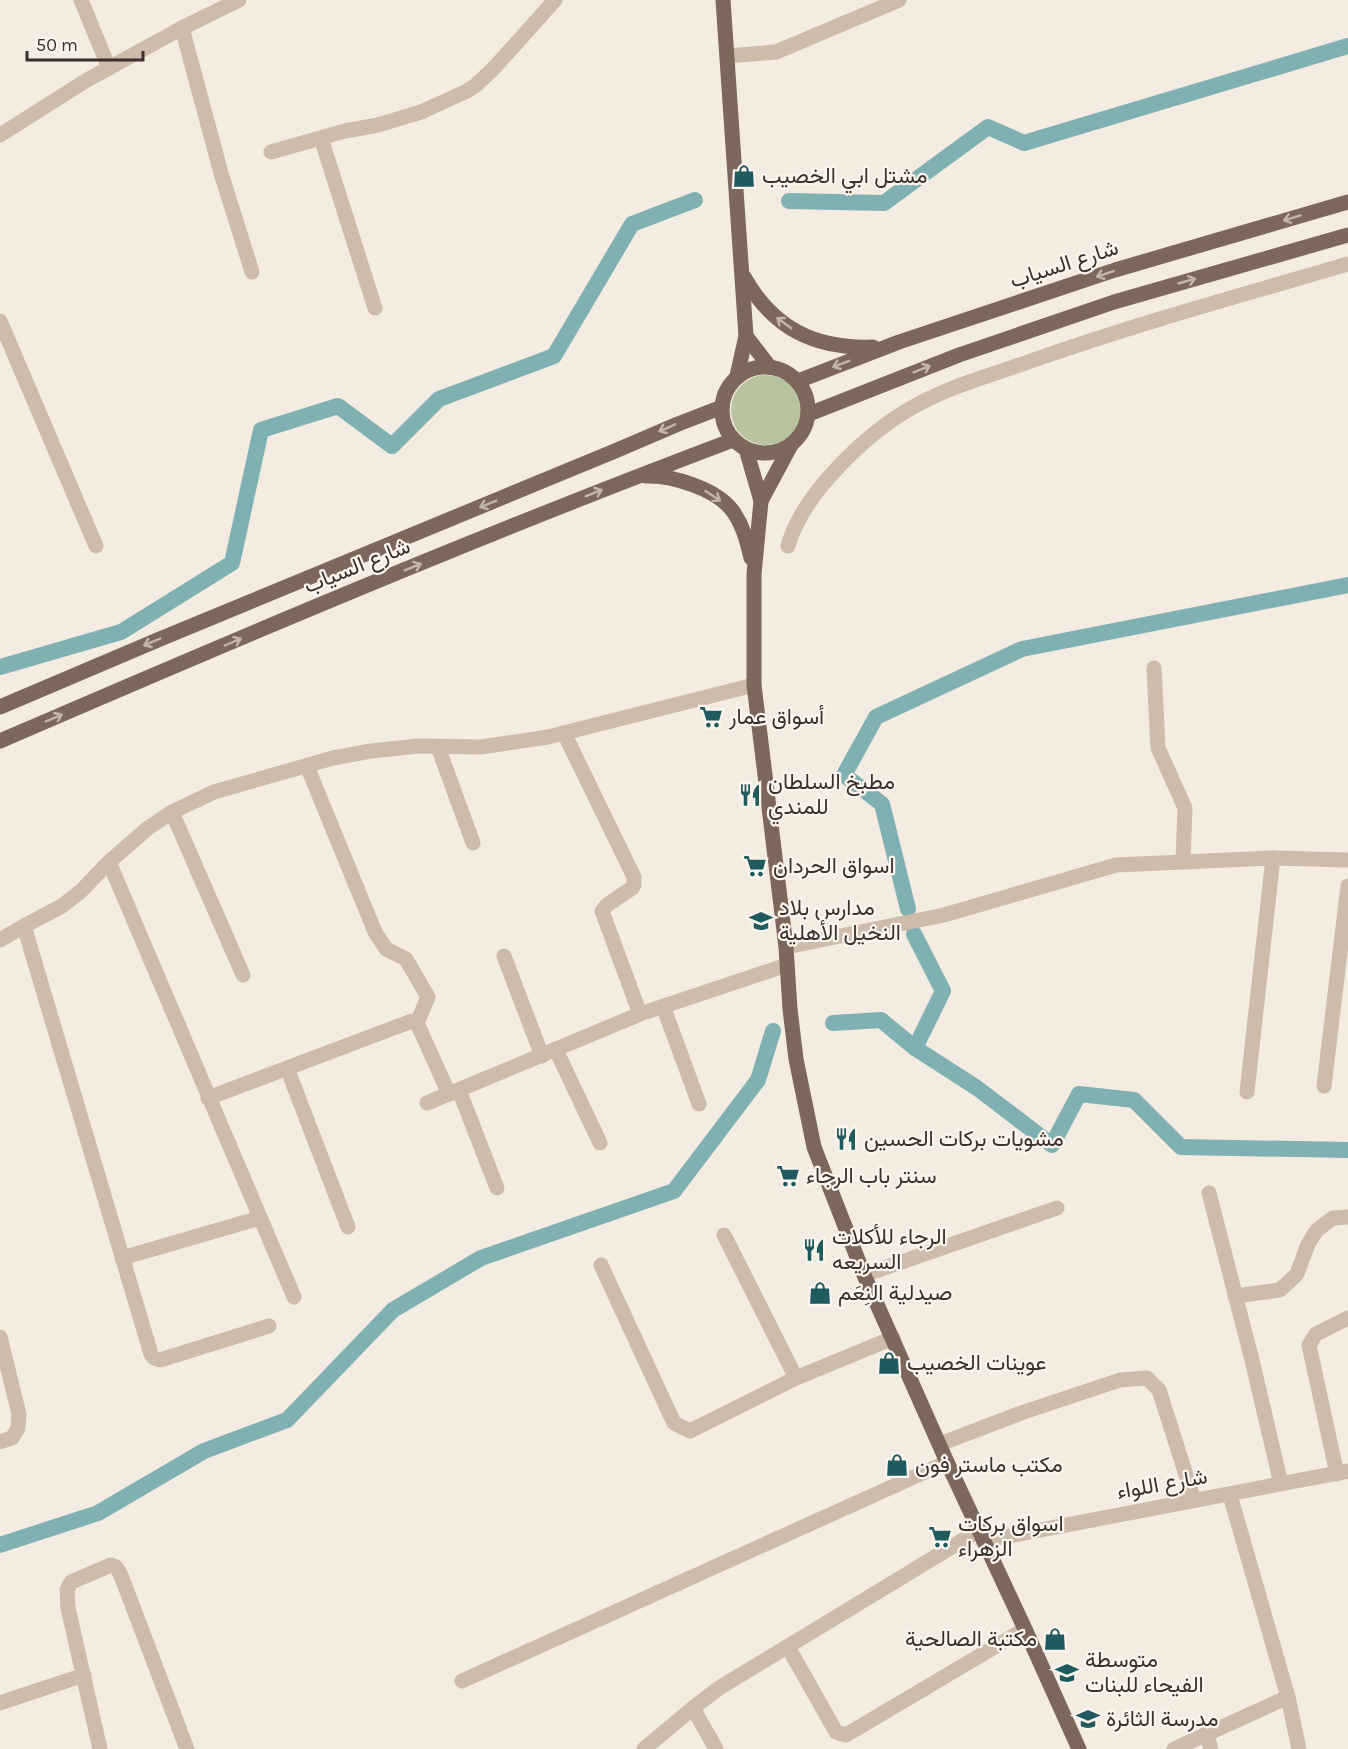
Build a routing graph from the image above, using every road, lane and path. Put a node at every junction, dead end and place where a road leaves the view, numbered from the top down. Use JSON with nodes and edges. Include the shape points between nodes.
{"nodes":[{"id":1,"x":81,"y":0,"type":"edge"},
{"id":2,"x":239,"y":0,"type":"edge"},
{"id":3,"x":555,"y":0,"type":"edge"},
{"id":4,"x":723,"y":0,"type":"edge"},
{"id":5,"x":899,"y":0,"type":"edge"},
{"id":6,"x":182,"y":28,"type":"junction"},
{"id":7,"x":727,"y":56,"type":"junction"},
{"id":8,"x":109,"y":68,"type":"junction"},
{"id":9,"x":0,"y":135,"type":"edge"},
{"id":10,"x":321,"y":138,"type":"junction"},
{"id":11,"x":271,"y":152,"type":"dead end"},
{"id":12,"x":1348,"y":202,"type":"edge"},
{"id":13,"x":1348,"y":235,"type":"edge"},
{"id":14,"x":1348,"y":264,"type":"edge"},
{"id":15,"x":252,"y":272,"type":"dead end"},
{"id":16,"x":742,"y":272,"type":"junction"},
{"id":17,"x":375,"y":308,"type":"dead end"},
{"id":18,"x":0,"y":321,"type":"edge"},
{"id":19,"x":746,"y":336,"type":"junction"},
{"id":20,"x":899,"y":342,"type":"junction"},
{"id":21,"x":769,"y":366,"type":"junction"},
{"id":22,"x":737,"y":376,"type":"junction"},
{"id":23,"x":798,"y":381,"type":"junction"},
{"id":24,"x":722,"y":407,"type":"junction"},
{"id":25,"x":809,"y":414,"type":"junction"},
{"id":26,"x":740,"y":444,"type":"junction"},
{"id":27,"x":791,"y":445,"type":"junction"},
{"id":28,"x":637,"y":476,"type":"junction"},
{"id":29,"x":761,"y":501,"type":"junction"},
{"id":30,"x":96,"y":546,"type":"dead end"},
{"id":31,"x":788,"y":546,"type":"dead end"},
{"id":32,"x":754,"y":574,"type":"junction"},
{"id":33,"x":1154,"y":668,"type":"dead end"},
{"id":34,"x":754,"y":685,"type":"junction"},
{"id":35,"x":0,"y":708,"type":"edge"},
{"id":36,"x":564,"y":733,"type":"junction"},
{"id":37,"x":0,"y":741,"type":"edge"},
{"id":38,"x":438,"y":747,"type":"junction"},
{"id":39,"x":307,"y":766,"type":"junction"},
{"id":40,"x":171,"y":812,"type":"junction"},
{"id":41,"x":473,"y":843,"type":"dead end"},
{"id":42,"x":1273,"y":858,"type":"junction"},
{"id":43,"x":1348,"y":860,"type":"edge"},
{"id":44,"x":109,"y":862,"type":"junction"},
{"id":45,"x":1183,"y":862,"type":"junction"},
{"id":46,"x":1348,"y":886,"type":"edge"},
{"id":47,"x":24,"y":926,"type":"junction"},
{"id":48,"x":0,"y":940,"type":"edge"},
{"id":49,"x":786,"y":947,"type":"junction"},
{"id":50,"x":504,"y":956,"type":"dead end"},
{"id":51,"x":787,"y":965,"type":"junction"},
{"id":52,"x":243,"y":975,"type":"dead end"},
{"id":53,"x":663,"y":1006,"type":"junction"},
{"id":54,"x":640,"y":1014,"type":"junction"},
{"id":55,"x":417,"y":1023,"type":"junction"},
{"id":56,"x":549,"y":1053,"type":"junction"},
{"id":57,"x":286,"y":1068,"type":"junction"},
{"id":58,"x":1324,"y":1086,"type":"dead end"},
{"id":59,"x":454,"y":1092,"type":"junction"},
{"id":60,"x":1247,"y":1092,"type":"dead end"},
{"id":61,"x":208,"y":1098,"type":"junction"},
{"id":62,"x":427,"y":1103,"type":"dead end"},
{"id":63,"x":699,"y":1104,"type":"dead end"},
{"id":64,"x":600,"y":1143,"type":"dead end"},
{"id":65,"x":496,"y":1188,"type":"dead end"},
{"id":66,"x":1209,"y":1193,"type":"dead end"},
{"id":67,"x":1057,"y":1208,"type":"dead end"},
{"id":68,"x":1348,"y":1217,"type":"edge"},
{"id":69,"x":260,"y":1218,"type":"junction"},
{"id":70,"x":348,"y":1227,"type":"dead end"},
{"id":71,"x":724,"y":1235,"type":"dead end"},
{"id":72,"x":122,"y":1258,"type":"junction"},
{"id":73,"x":601,"y":1265,"type":"dead end"},
{"id":74,"x":864,"y":1275,"type":"junction"},
{"id":75,"x":1235,"y":1296,"type":"junction"},
{"id":76,"x":294,"y":1297,"type":"dead end"},
{"id":77,"x":1348,"y":1318,"type":"edge"},
{"id":78,"x":268,"y":1326,"type":"dead end"},
{"id":79,"x":0,"y":1337,"type":"edge"},
{"id":80,"x":893,"y":1338,"type":"junction"},
{"id":81,"x":796,"y":1378,"type":"junction"},
{"id":82,"x":0,"y":1442,"type":"edge"},
{"id":83,"x":940,"y":1444,"type":"junction"},
{"id":84,"x":947,"y":1462,"type":"junction"},
{"id":85,"x":1343,"y":1472,"type":"edge"},
{"id":86,"x":1281,"y":1484,"type":"junction"},
{"id":87,"x":1230,"y":1495,"type":"junction"},
{"id":88,"x":1194,"y":1500,"type":"junction"},
{"id":89,"x":981,"y":1536,"type":"junction"},
{"id":90,"x":1025,"y":1629,"type":"junction"},
{"id":91,"x":788,"y":1647,"type":"junction"},
{"id":92,"x":84,"y":1676,"type":"junction"},
{"id":93,"x":462,"y":1681,"type":"dead end"},
{"id":94,"x":1288,"y":1697,"type":"junction"},
{"id":95,"x":0,"y":1703,"type":"edge"},
{"id":96,"x":693,"y":1708,"type":"junction"},
{"id":97,"x":1206,"y":1734,"type":"junction"},
{"id":98,"x":100,"y":1749,"type":"edge"},
{"id":99,"x":187,"y":1749,"type":"edge"},
{"id":100,"x":644,"y":1749,"type":"edge"},
{"id":101,"x":716,"y":1749,"type":"edge"},
{"id":102,"x":1079,"y":1749,"type":"edge"},
{"id":103,"x":1174,"y":1749,"type":"edge"},
{"id":104,"x":1211,"y":1749,"type":"edge"},
{"id":105,"x":1299,"y":1749,"type":"edge"}],
"edges":[{"from":1,"to":8,"type":"street"},
{"from":2,"to":6,"type":"street"},
{"from":3,"to":10,"type":"street","via":[[494,68],[465,92],[421,112]]},
{"from":4,"to":7,"type":"main road"},
{"from":5,"to":7,"type":"street","via":[[776,52]]},
{"from":6,"to":8,"type":"street"},
{"from":6,"to":15,"type":"street"},
{"from":7,"to":16,"type":"main road"},
{"from":8,"to":9,"type":"street"},
{"from":10,"to":11,"type":"street"},
{"from":10,"to":17,"type":"street"},
{"from":12,"to":20,"type":"main road","name":"شارع السياب","one_way":true,"via":[[1115,270]]},
{"from":25,"to":13,"type":"main road","one_way":true,"via":[[959,355],[1114,302]]},
{"from":14,"to":31,"type":"street","via":[[1107,334],[943,392],[913,407],[831,474],[805,509]]},
{"from":16,"to":19,"type":"main road"},
{"from":20,"to":16,"type":"main road","one_way":true,"via":[[853,348],[807,337],[768,310]]},
{"from":18,"to":30,"type":"street"},
{"from":19,"to":21,"type":"main road"},
{"from":19,"to":22,"type":"main road"},
{"from":20,"to":23,"type":"main road","name":"شارع السياب","one_way":true},
{"from":21,"to":22,"type":"main road"},
{"from":21,"to":23,"type":"main road"},
{"from":22,"to":24,"type":"main road","via":[[724,395]]},
{"from":23,"to":25,"type":"main road","via":[[805,391]]},
{"from":24,"to":26,"type":"main road","via":[[724,424]]},
{"from":24,"to":35,"type":"main road","name":"شارع السياب","one_way":true},
{"from":25,"to":27,"type":"main road","via":[[800,437]]},
{"from":26,"to":27,"type":"main road","via":[[757,453],[781,451]]},
{"from":26,"to":28,"type":"main road","name":"شارع السياب"},
{"from":26,"to":29,"type":"main road"},
{"from":27,"to":29,"type":"main road"},
{"from":28,"to":32,"type":"main road","one_way":true,"via":[[686,482],[731,508],[746,536]]},
{"from":37,"to":28,"type":"main road","name":"شارع السياب","one_way":true},
{"from":29,"to":32,"type":"main road"},
{"from":32,"to":34,"type":"main road"},
{"from":33,"to":45,"type":"street","via":[[1158,748],[1185,808]]},
{"from":34,"to":36,"type":"street"},
{"from":34,"to":49,"type":"main road"},
{"from":36,"to":38,"type":"street","via":[[481,747]]},
{"from":36,"to":54,"type":"street","via":[[634,877],[632,888],[602,911]]},
{"from":38,"to":39,"type":"street","via":[[371,751]]},
{"from":38,"to":41,"type":"street"},
{"from":39,"to":40,"type":"street","via":[[213,792]]},
{"from":39,"to":55,"type":"street","via":[[375,932],[386,949],[406,959],[428,997]]},
{"from":40,"to":44,"type":"street"},
{"from":40,"to":52,"type":"street"},
{"from":42,"to":43,"type":"street"},
{"from":42,"to":45,"type":"street"},
{"from":42,"to":60,"type":"street"},
{"from":44,"to":47,"type":"street","via":[[62,906]]},
{"from":44,"to":61,"type":"street"},
{"from":45,"to":49,"type":"street","via":[[1116,865],[944,915]]},
{"from":46,"to":58,"type":"street"},
{"from":47,"to":48,"type":"street"},
{"from":47,"to":72,"type":"street"},
{"from":49,"to":51,"type":"main road"},
{"from":50,"to":56,"type":"street"},
{"from":51,"to":53,"type":"street"},
{"from":51,"to":74,"type":"main road","via":[[796,1059],[814,1146]]},
{"from":53,"to":54,"type":"street"},
{"from":53,"to":63,"type":"street"},
{"from":54,"to":56,"type":"street"},
{"from":55,"to":57,"type":"street","via":[[412,1021]]},
{"from":55,"to":59,"type":"street"},
{"from":56,"to":59,"type":"street"},
{"from":56,"to":64,"type":"street"},
{"from":57,"to":61,"type":"street"},
{"from":57,"to":70,"type":"street"},
{"from":59,"to":62,"type":"street"},
{"from":59,"to":65,"type":"street"},
{"from":61,"to":69,"type":"street"},
{"from":66,"to":75,"type":"street"},
{"from":67,"to":74,"type":"street"},
{"from":68,"to":75,"type":"street","via":[[1333,1218],[1317,1230],[1289,1284],[1280,1290]]},
{"from":69,"to":72,"type":"street"},
{"from":69,"to":76,"type":"street"},
{"from":71,"to":81,"type":"street"},
{"from":72,"to":78,"type":"street","via":[[154,1358],[160,1360]]},
{"from":73,"to":81,"type":"street","via":[[675,1423],[690,1431]]},
{"from":74,"to":80,"type":"main road"},
{"from":75,"to":86,"type":"street"},
{"from":77,"to":85,"type":"street","via":[[1317,1334],[1309,1345]]},
{"from":79,"to":82,"type":"street","via":[[19,1414],[12,1438]]},
{"from":80,"to":81,"type":"street"},
{"from":80,"to":83,"type":"main road"},
{"from":83,"to":84,"type":"main road"},
{"from":83,"to":88,"type":"street","via":[[1120,1380],[1147,1377],[1159,1390]]},
{"from":84,"to":89,"type":"main road"},
{"from":84,"to":93,"type":"street"},
{"from":85,"to":86,"type":"street","name":"شارع اللواء"},
{"from":86,"to":87,"type":"street","name":"شارع اللواء"},
{"from":87,"to":88,"type":"street","name":"شارع اللواء"},
{"from":87,"to":94,"type":"street"},
{"from":88,"to":89,"type":"street","name":"شارع اللواء"},
{"from":89,"to":90,"type":"main road"},
{"from":89,"to":91,"type":"street"},
{"from":90,"to":91,"type":"street","via":[[846,1736],[836,1732]]},
{"from":90,"to":102,"type":"main road"},
{"from":91,"to":96,"type":"street"},
{"from":92,"to":95,"type":"street"},
{"from":92,"to":98,"type":"street"},
{"from":92,"to":99,"type":"street","via":[[67,1590],[78,1578],[111,1565],[120,1573]]},
{"from":94,"to":97,"type":"street"},
{"from":94,"to":105,"type":"street"},
{"from":96,"to":100,"type":"street"},
{"from":96,"to":101,"type":"street"},
{"from":97,"to":103,"type":"street"},
{"from":97,"to":104,"type":"street"}]}
